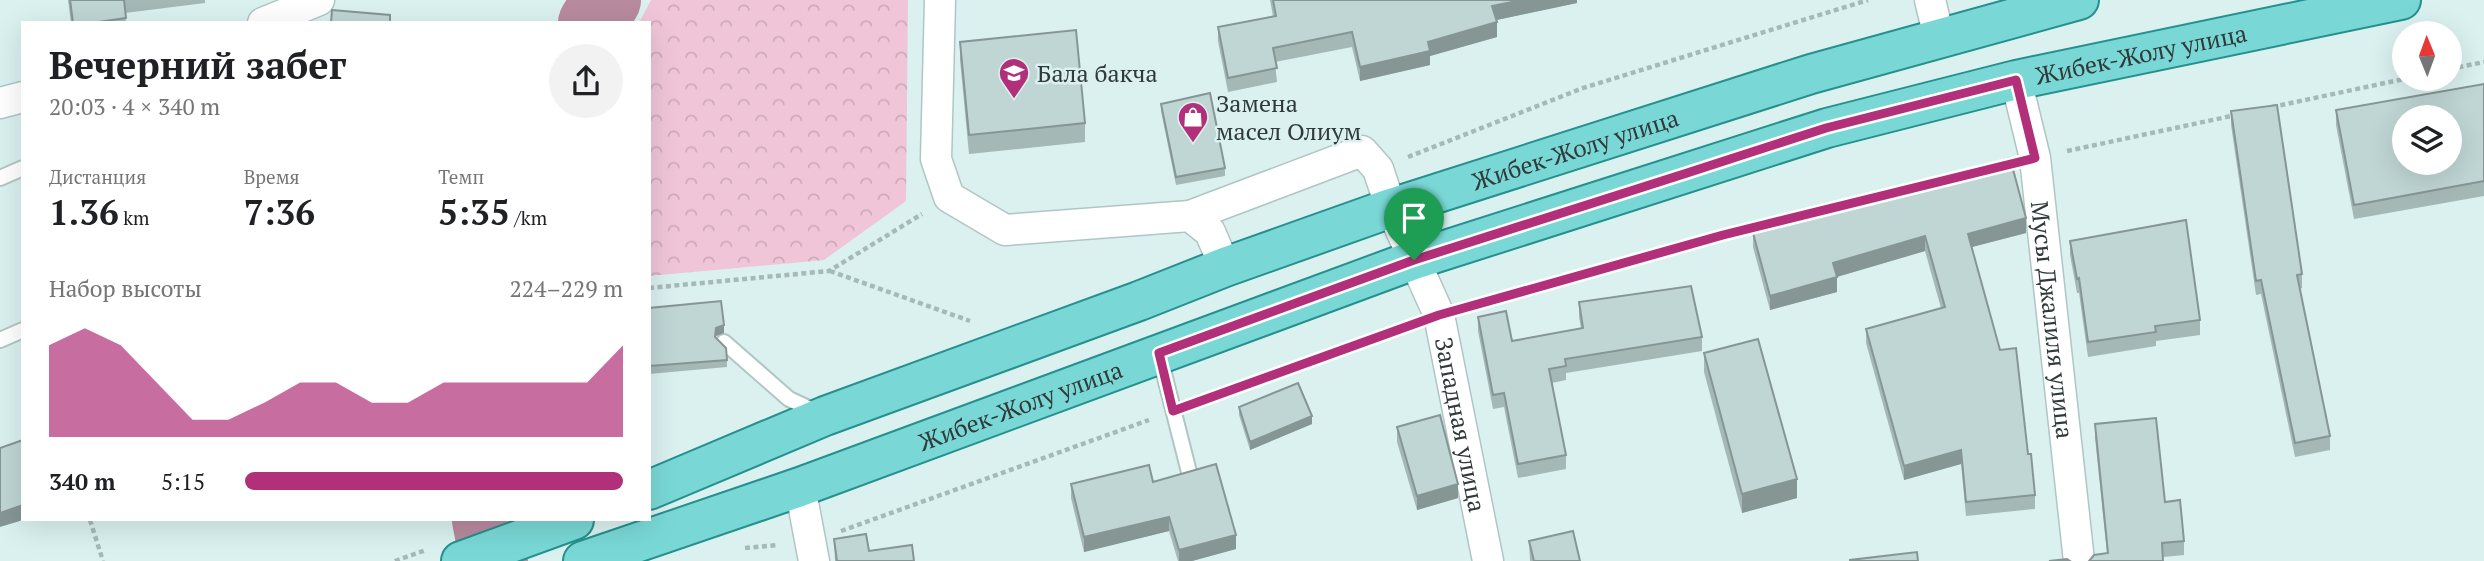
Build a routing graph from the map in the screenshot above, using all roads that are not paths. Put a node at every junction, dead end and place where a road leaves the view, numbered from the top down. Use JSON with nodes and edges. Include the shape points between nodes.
{"nodes":[{"id":1,"x":319,"y":0,"type":"edge"},
{"id":2,"x":940,"y":0,"type":"edge"},
{"id":3,"x":1930,"y":0,"type":"edge"},
{"id":4,"x":2078,"y":0,"type":"edge"},
{"id":5,"x":2401,"y":0,"type":"edge"},
{"id":6,"x":274,"y":13,"type":"edge"},
{"id":7,"x":1939,"y":37,"type":"junction"},
{"id":8,"x":2016,"y":80,"type":"junction"},
{"id":9,"x":21,"y":98,"type":"edge"},
{"id":10,"x":0,"y":103,"type":"edge"},
{"id":11,"x":21,"y":169,"type":"edge"},
{"id":12,"x":0,"y":178,"type":"edge"},
{"id":13,"x":1391,"y":208,"type":"junction"},
{"id":14,"x":1190,"y":216,"type":"junction"},
{"id":15,"x":1414,"y":260,"type":"junction"},
{"id":16,"x":1225,"y":267,"type":"junction"},
{"id":17,"x":21,"y":331,"type":"edge"},
{"id":18,"x":0,"y":340,"type":"edge"},
{"id":19,"x":724,"y":342,"type":"edge"},
{"id":20,"x":1159,"y":353,"type":"junction"},
{"id":21,"x":825,"y":416,"type":"junction"},
{"id":22,"x":1190,"y":476,"type":"edge"},
{"id":23,"x":800,"y":487,"type":"junction"},
{"id":24,"x":651,"y":489,"type":"edge"},
{"id":25,"x":571,"y":521,"type":"edge"},
{"id":26,"x":811,"y":555,"type":"edge"},
{"id":27,"x":597,"y":556,"type":"edge"},
{"id":28,"x":461,"y":561,"type":"edge"},
{"id":29,"x":1488,"y":561,"type":"edge"},
{"id":30,"x":2079,"y":561,"type":"edge"}],
"edges":[{"from":1,"to":6,"type":"street"},
{"from":2,"to":14,"type":"street","via":[[936,159],[949,197],[1005,230]]},
{"from":3,"to":7,"type":"street"},
{"from":4,"to":7,"type":"main road","name":"Жибек-Жолу улица"},
{"from":5,"to":8,"type":"main road","name":"Жибек-Жолу улица"},
{"from":7,"to":13,"type":"main road","name":"Жибек-Жолу улица"},
{"from":8,"to":15,"type":"main road","name":"Жибек-Жолу улица","via":[[1826,128]]},
{"from":8,"to":30,"type":"street","name":"Мусы Джалиля улица","via":[[2035,158]]},
{"from":9,"to":10,"type":"street"},
{"from":11,"to":12,"type":"lane"},
{"from":13,"to":14,"type":"street","name":"Западная улица","via":[[1378,169],[1362,151]]},
{"from":13,"to":15,"type":"street","name":"Западная улица"},
{"from":13,"to":16,"type":"main road","name":"Жибек-Жолу улица"},
{"from":14,"to":16,"type":"street","via":[[1210,232]]},
{"from":15,"to":20,"type":"main road","name":"Жибек-Жолу улица"},
{"from":15,"to":29,"type":"street","name":"Западная улица","via":[[1439,315]]},
{"from":16,"to":21,"type":"main road","name":"Жибек-Жолу улица"},
{"from":17,"to":18,"type":"lane"},
{"from":19,"to":21,"type":"lane","via":[[789,399]]},
{"from":20,"to":22,"type":"lane"},
{"from":20,"to":23,"type":"main road","name":"Жибек-Жолу улица"},
{"from":21,"to":24,"type":"main road","name":"Жибек-Жолу улица"},
{"from":23,"to":26,"type":"street"},
{"from":23,"to":27,"type":"main road","name":"Жибек-Жолу улица"},
{"from":25,"to":28,"type":"main road"}]}
